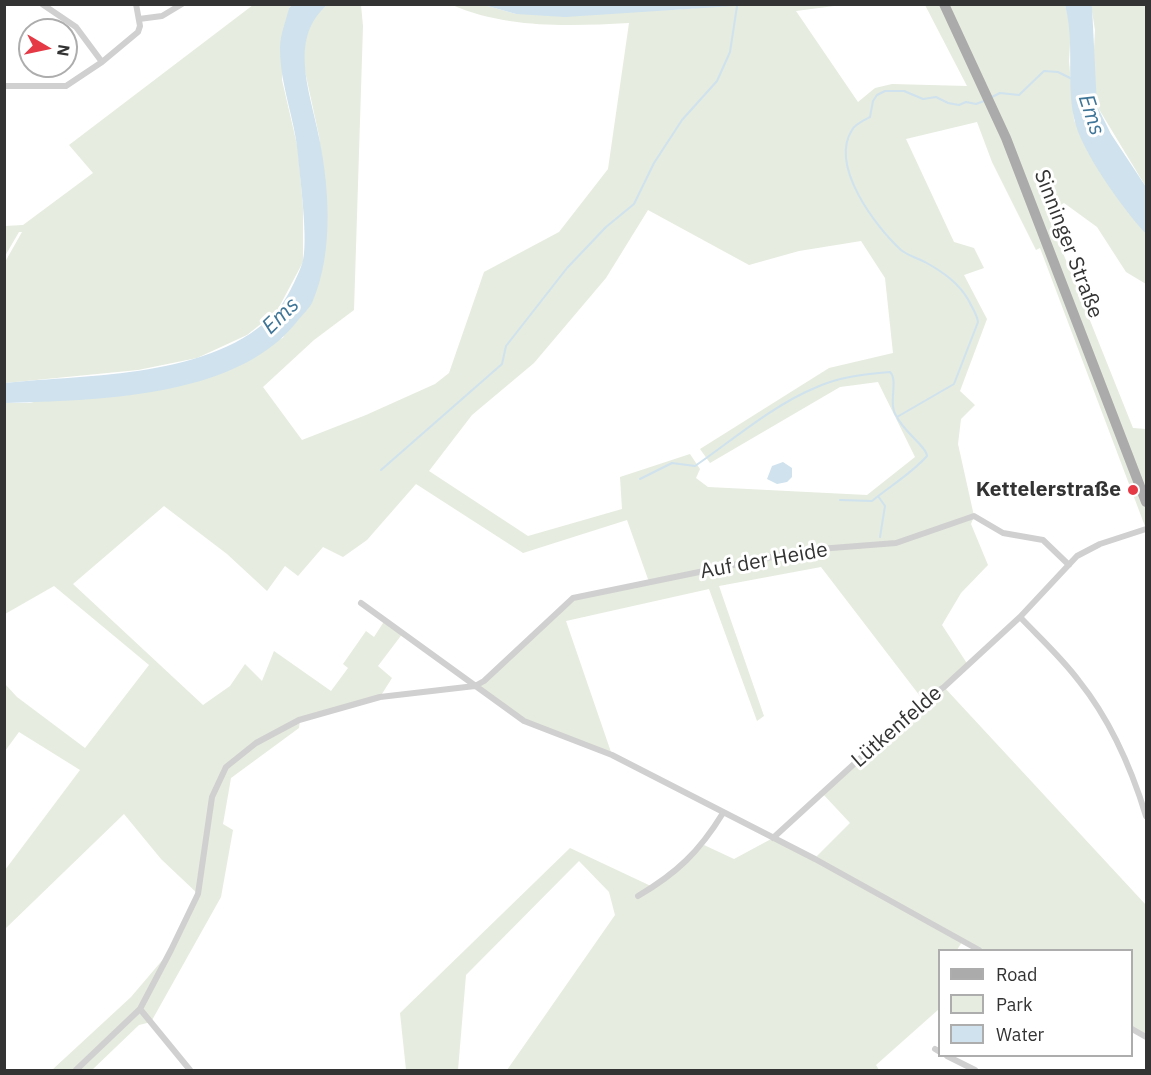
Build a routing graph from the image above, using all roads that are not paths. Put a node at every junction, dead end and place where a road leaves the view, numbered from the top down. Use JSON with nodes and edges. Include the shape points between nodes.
{"nodes":[{"id":1,"x":42,"y":4,"type":"edge"},
{"id":2,"x":136,"y":4,"type":"edge"},
{"id":3,"x":182,"y":4,"type":"edge"},
{"id":4,"x":944,"y":4,"type":"edge"},
{"id":5,"x":139,"y":19,"type":"junction"},
{"id":6,"x":102,"y":62,"type":"junction"},
{"id":7,"x":4,"y":86,"type":"edge"},
{"id":8,"x":1146,"y":502,"type":"edge"},
{"id":9,"x":1146,"y":529,"type":"edge"},
{"id":10,"x":1069,"y":565,"type":"junction"},
{"id":11,"x":360,"y":603,"type":"dead end"},
{"id":12,"x":1020,"y":616,"type":"junction"},
{"id":13,"x":475,"y":686,"type":"junction"},
{"id":14,"x":723,"y":813,"type":"junction"},
{"id":15,"x":1146,"y":816,"type":"edge"},
{"id":16,"x":773,"y":838,"type":"junction"},
{"id":17,"x":638,"y":896,"type":"dead end"},
{"id":18,"x":975,"y":949,"type":"edge"},
{"id":19,"x":140,"y":1009,"type":"junction"},
{"id":20,"x":949,"y":1057,"type":"edge"},
{"id":21,"x":76,"y":1071,"type":"edge"},
{"id":22,"x":190,"y":1071,"type":"edge"},
{"id":23,"x":975,"y":1071,"type":"edge"}],
"edges":[{"from":1,"to":6,"type":"street","via":[[76,27]]},
{"from":2,"to":5,"type":"street"},
{"from":3,"to":5,"type":"street","via":[[162,16]]},
{"from":4,"to":8,"type":"main road","name":"Sinninger Straße","via":[[995,115]]},
{"from":5,"to":6,"type":"street","via":[[134,37]]},
{"from":6,"to":7,"type":"street","via":[[66,86]]},
{"from":9,"to":10,"type":"street","name":"Lütkenfelde","via":[[1100,544]]},
{"from":10,"to":12,"type":"street","name":"Lütkenfelde"},
{"from":10,"to":13,"type":"street","name":"Auf der Heide","via":[[1043,540],[1003,533],[974,516],[896,543],[806,550],[573,598]]},
{"from":11,"to":13,"type":"street"},
{"from":12,"to":15,"type":"street","via":[[1079,680],[1110,725]]},
{"from":12,"to":16,"type":"street","name":"Lütkenfelde"},
{"from":13,"to":14,"type":"street","via":[[524,721],[612,755]]},
{"from":13,"to":19,"type":"street","via":[[380,697],[299,720],[256,742],[226,767],[212,797],[198,894]]},
{"from":14,"to":16,"type":"street"},
{"from":14,"to":17,"type":"street","via":[[695,853],[670,877]]},
{"from":16,"to":18,"type":"street"},
{"from":19,"to":21,"type":"street"},
{"from":19,"to":22,"type":"street"},
{"from":20,"to":23,"type":"street"}]}
